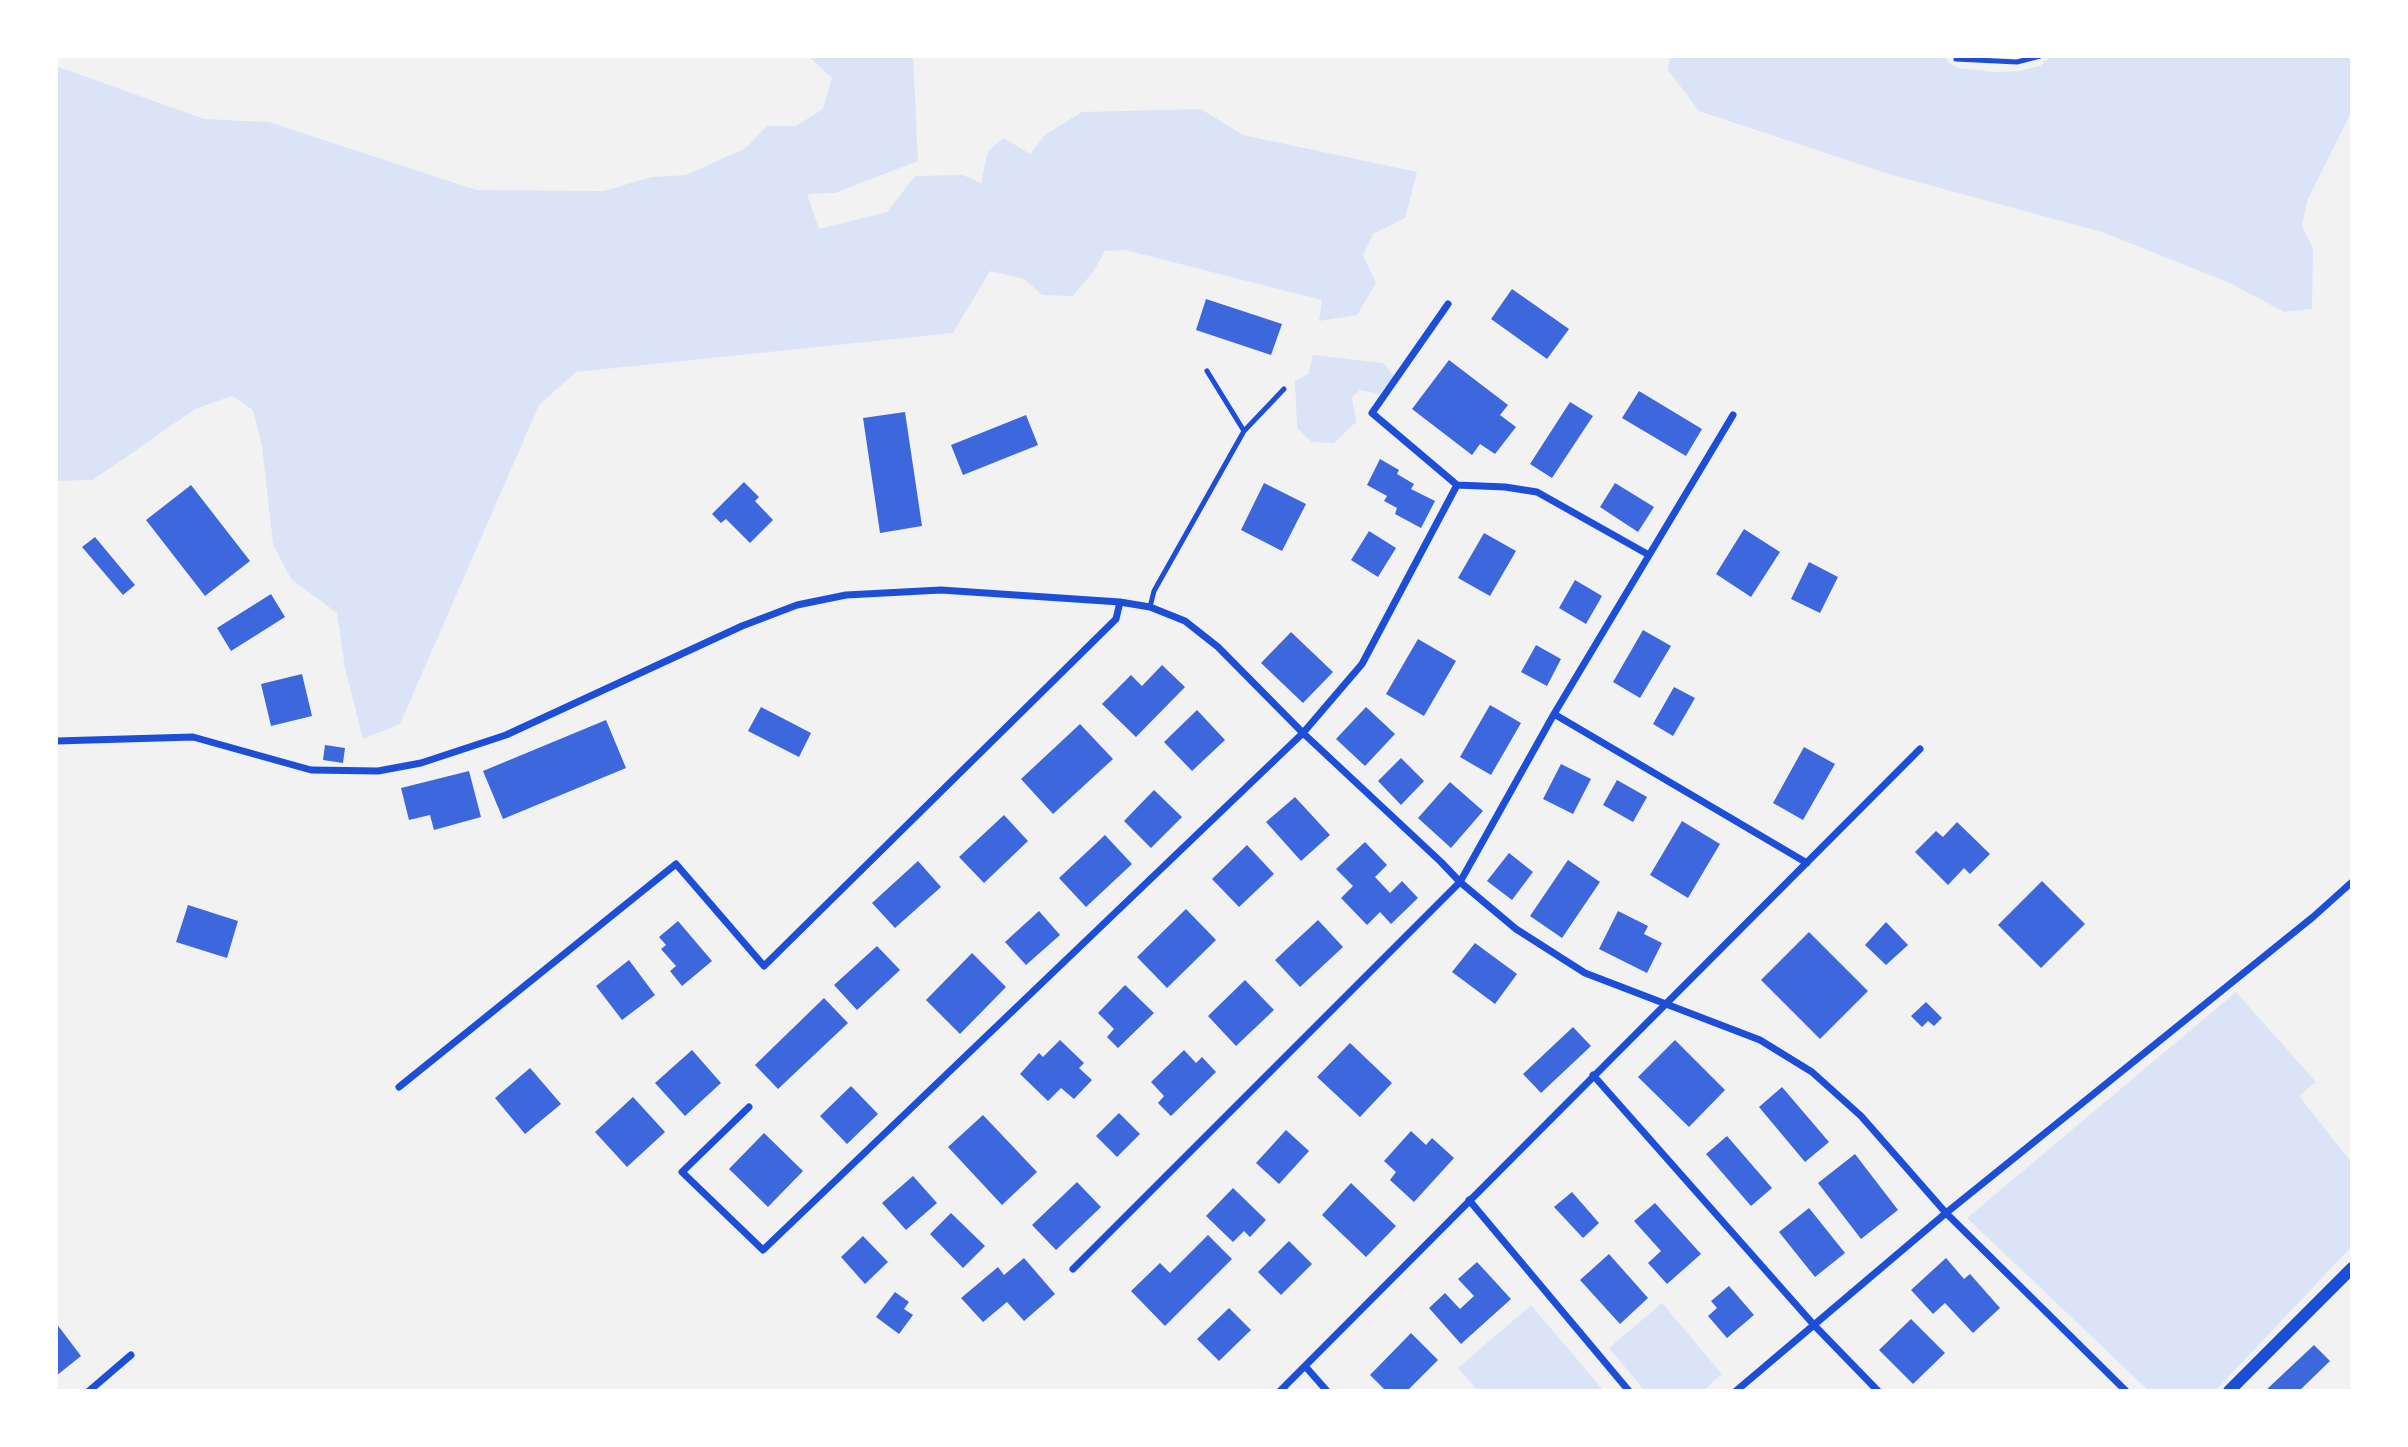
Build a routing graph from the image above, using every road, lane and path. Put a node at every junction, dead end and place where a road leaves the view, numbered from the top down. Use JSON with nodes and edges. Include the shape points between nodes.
{"nodes":[{"id":1,"x":2040,"y":56,"type":"edge"},
{"id":2,"x":1956,"y":59,"type":"dead end"},
{"id":3,"x":1448,"y":304,"type":"dead end"},
{"id":4,"x":1207,"y":370,"type":"dead end"},
{"id":5,"x":1284,"y":389,"type":"dead end"},
{"id":6,"x":1733,"y":415,"type":"dead end"},
{"id":7,"x":1244,"y":431,"type":"junction"},
{"id":8,"x":1457,"y":485,"type":"junction"},
{"id":9,"x":1649,"y":555,"type":"junction"},
{"id":10,"x":1120,"y":602,"type":"junction"},
{"id":11,"x":1150,"y":607,"type":"junction"},
{"id":12,"x":1554,"y":714,"type":"junction"},
{"id":13,"x":1303,"y":733,"type":"junction"},
{"id":14,"x":56,"y":741,"type":"edge"},
{"id":15,"x":1920,"y":749,"type":"dead end"},
{"id":16,"x":1807,"y":863,"type":"junction"},
{"id":17,"x":1460,"y":882,"type":"junction"},
{"id":18,"x":2352,"y":882,"type":"edge"},
{"id":19,"x":1665,"y":1005,"type":"junction"},
{"id":20,"x":1593,"y":1075,"type":"junction"},
{"id":21,"x":399,"y":1087,"type":"dead end"},
{"id":22,"x":750,"y":1107,"type":"dead end"},
{"id":23,"x":1469,"y":1200,"type":"junction"},
{"id":24,"x":1946,"y":1213,"type":"junction"},
{"id":25,"x":2352,"y":1268,"type":"edge"},
{"id":26,"x":1073,"y":1269,"type":"dead end"},
{"id":27,"x":1814,"y":1325,"type":"junction"},
{"id":28,"x":131,"y":1355,"type":"dead end"},
{"id":29,"x":1305,"y":1366,"type":"junction"},
{"id":30,"x":89,"y":1391,"type":"edge"},
{"id":31,"x":1280,"y":1391,"type":"edge"},
{"id":32,"x":1327,"y":1391,"type":"edge"},
{"id":33,"x":1629,"y":1391,"type":"edge"},
{"id":34,"x":1736,"y":1391,"type":"edge"},
{"id":35,"x":1878,"y":1391,"type":"edge"},
{"id":36,"x":2126,"y":1391,"type":"edge"},
{"id":37,"x":2229,"y":1391,"type":"edge"}],
"edges":[{"from":1,"to":2,"type":"lane","via":[[2017,62]]},
{"from":3,"to":8,"type":"street","via":[[1372,412]]},
{"from":4,"to":7,"type":"lane"},
{"from":5,"to":7,"type":"lane"},
{"from":6,"to":9,"type":"street"},
{"from":7,"to":11,"type":"lane","via":[[1154,591]]},
{"from":8,"to":9,"type":"street","via":[[1537,492]]},
{"from":8,"to":13,"type":"street","via":[[1362,664]]},
{"from":9,"to":12,"type":"street"},
{"from":10,"to":11,"type":"street"},
{"from":10,"to":14,"type":"street","via":[[941,590],[846,595],[797,605],[506,735],[421,763],[378,771],[312,770],[193,737]]},
{"from":10,"to":21,"type":"street","via":[[1116,619],[764,966],[676,864]]},
{"from":11,"to":13,"type":"street","via":[[1197,629]]},
{"from":12,"to":16,"type":"street"},
{"from":12,"to":17,"type":"street"},
{"from":13,"to":17,"type":"street"},
{"from":13,"to":22,"type":"street","via":[[763,1250],[682,1172]]},
{"from":15,"to":16,"type":"street"},
{"from":16,"to":19,"type":"street"},
{"from":17,"to":19,"type":"street","via":[[1516,929],[1585,973]]},
{"from":17,"to":26,"type":"street"},
{"from":18,"to":24,"type":"street"},
{"from":19,"to":20,"type":"street"},
{"from":19,"to":24,"type":"street","via":[[1760,1040],[1812,1072],[1878,1134]]},
{"from":20,"to":23,"type":"street"},
{"from":20,"to":27,"type":"street"},
{"from":23,"to":29,"type":"street"},
{"from":23,"to":33,"type":"street"},
{"from":24,"to":27,"type":"street"},
{"from":24,"to":36,"type":"street"},
{"from":25,"to":37,"type":"street"},
{"from":27,"to":34,"type":"street"},
{"from":27,"to":35,"type":"street"},
{"from":28,"to":30,"type":"street"},
{"from":29,"to":31,"type":"street"},
{"from":29,"to":32,"type":"street"}]}
